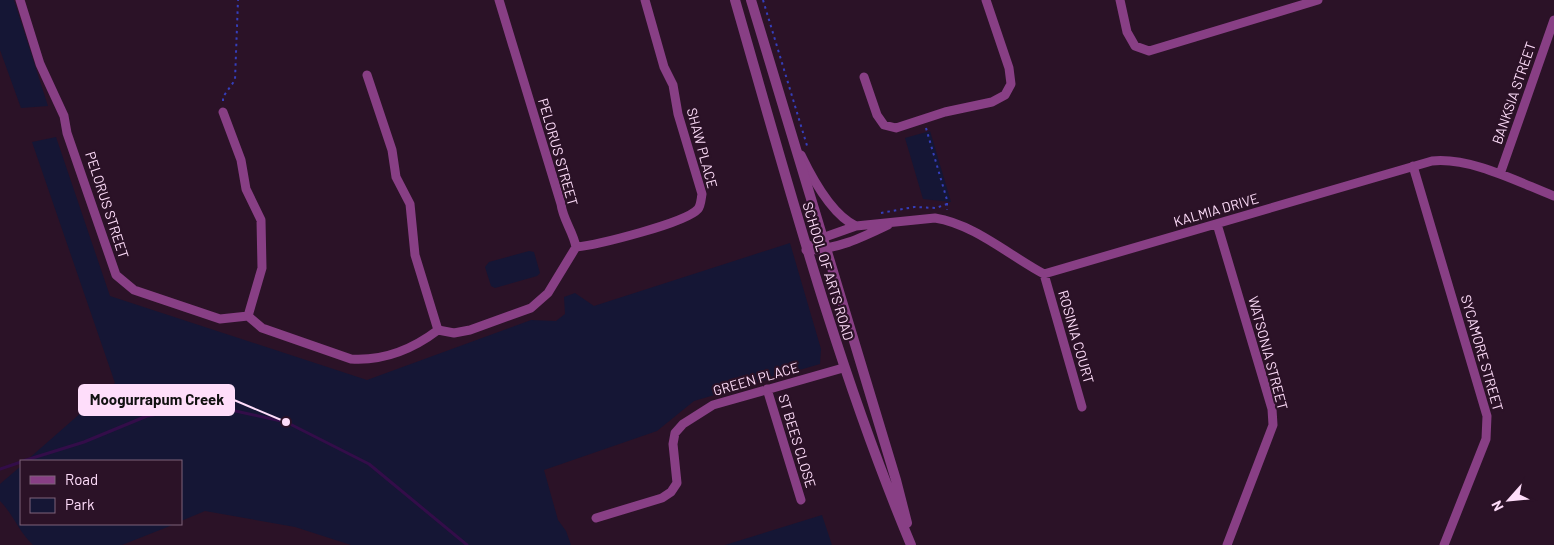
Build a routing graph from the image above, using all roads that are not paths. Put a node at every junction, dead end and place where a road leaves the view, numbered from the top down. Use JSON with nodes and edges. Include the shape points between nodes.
{"nodes":[{"id":1,"x":20,"y":0,"type":"edge"},
{"id":2,"x":499,"y":0,"type":"edge"},
{"id":3,"x":645,"y":0,"type":"edge"},
{"id":4,"x":736,"y":0,"type":"edge"},
{"id":5,"x":751,"y":0,"type":"edge"},
{"id":6,"x":986,"y":0,"type":"edge"},
{"id":7,"x":1120,"y":0,"type":"edge"},
{"id":8,"x":1318,"y":0,"type":"edge"},
{"id":9,"x":1554,"y":20,"type":"edge"},
{"id":10,"x":367,"y":75,"type":"dead end"},
{"id":11,"x":864,"y":77,"type":"dead end"},
{"id":12,"x":223,"y":112,"type":"road end"},
{"id":13,"x":788,"y":130,"type":"junction"},
{"id":14,"x":1413,"y":166,"type":"junction"},
{"id":15,"x":1500,"y":174,"type":"junction"},
{"id":16,"x":1554,"y":196,"type":"edge"},
{"id":17,"x":892,"y":223,"type":"junction"},
{"id":18,"x":1217,"y":224,"type":"junction"},
{"id":19,"x":856,"y":226,"type":"junction"},
{"id":20,"x":822,"y":238,"type":"junction"},
{"id":21,"x":576,"y":247,"type":"junction"},
{"id":22,"x":806,"y":250,"type":"junction"},
{"id":23,"x":826,"y":250,"type":"junction"},
{"id":24,"x":1044,"y":274,"type":"junction"},
{"id":25,"x":248,"y":316,"type":"junction"},
{"id":26,"x":438,"y":330,"type":"junction"},
{"id":27,"x":843,"y":368,"type":"junction"},
{"id":28,"x":767,"y":389,"type":"junction"},
{"id":29,"x":1082,"y":407,"type":"dead end"},
{"id":30,"x":800,"y":500,"type":"dead end"},
{"id":31,"x":596,"y":518,"type":"dead end"},
{"id":32,"x":912,"y":545,"type":"edge"},
{"id":33,"x":1227,"y":545,"type":"edge"},
{"id":34,"x":1444,"y":545,"type":"edge"}],
"edges":[{"from":1,"to":25,"type":"street","name":"PELORUS STREET","via":[[40,64],[64,116],[116,275],[134,290],[220,319]]},
{"from":2,"to":21,"type":"street","name":"PELORUS STREET","via":[[562,216],[574,235]]},
{"from":3,"to":21,"type":"street","name":"SHAW PLACE","via":[[664,66],[673,85],[678,114],[702,194],[700,208],[691,215],[655,227]]},
{"from":4,"to":22,"type":"street","name":"SCHOOL OF ARTS ROAD"},
{"from":5,"to":13,"type":"street","name":"SCHOOL OF ARTS ROAD"},
{"from":6,"to":11,"type":"street","via":[[1009,68],[1011,84],[1005,95],[992,102],[896,128],[884,125],[876,115]]},
{"from":7,"to":8,"type":"street","via":[[1127,32],[1135,46],[1149,51]]},
{"from":9,"to":15,"type":"street","name":"BANKSIA STREET"},
{"from":10,"to":26,"type":"street","via":[[392,150],[396,177],[410,204],[415,254]]},
{"from":12,"to":25,"type":"street","via":[[241,160],[246,189],[261,220],[262,268]]},
{"from":13,"to":19,"type":"street","via":[[818,187],[843,218]]},
{"from":13,"to":20,"type":"street","name":"SCHOOL OF ARTS ROAD"},
{"from":14,"to":15,"type":"street","name":"KALMIA DRIVE","via":[[1450,159]]},
{"from":14,"to":18,"type":"street","name":"KALMIA DRIVE"},
{"from":14,"to":34,"type":"street","name":"SYCAMORE STREET","via":[[1487,416],[1486,439]]},
{"from":15,"to":16,"type":"street","name":"KALMIA DRIVE"},
{"from":17,"to":19,"type":"street"},
{"from":17,"to":23,"type":"street","via":[[859,240]]},
{"from":17,"to":24,"type":"street","via":[[914,219],[948,220]]},
{"from":18,"to":24,"type":"street","name":"KALMIA DRIVE"},
{"from":18,"to":33,"type":"street","name":"WATSONIA STREET","via":[[1272,409],[1273,425]]},
{"from":19,"to":20,"type":"street"},
{"from":20,"to":22,"type":"street"},
{"from":20,"to":23,"type":"street","name":"SCHOOL OF ARTS ROAD"},
{"from":21,"to":26,"type":"street","via":[[548,293],[531,308],[470,330]]},
{"from":22,"to":23,"type":"street"},
{"from":22,"to":27,"type":"street","name":"SCHOOL OF ARTS ROAD"},
{"from":23,"to":32,"type":"street","name":"SCHOOL OF ARTS ROAD","via":[[896,480]]},
{"from":24,"to":29,"type":"street","name":"ROSINIA COURT"},
{"from":25,"to":26,"type":"street","via":[[262,328],[351,359],[366,360],[410,348]]},
{"from":27,"to":28,"type":"street","name":"GREEN PLACE"},
{"from":27,"to":32,"type":"street","name":"SCHOOL OF ARTS ROAD"},
{"from":28,"to":30,"type":"street","name":"ST BEES CLOSE"},
{"from":28,"to":31,"type":"street","name":"GREEN PLACE","via":[[713,404],[683,424],[675,433],[673,444],[677,483],[671,492],[662,498]]}]}
